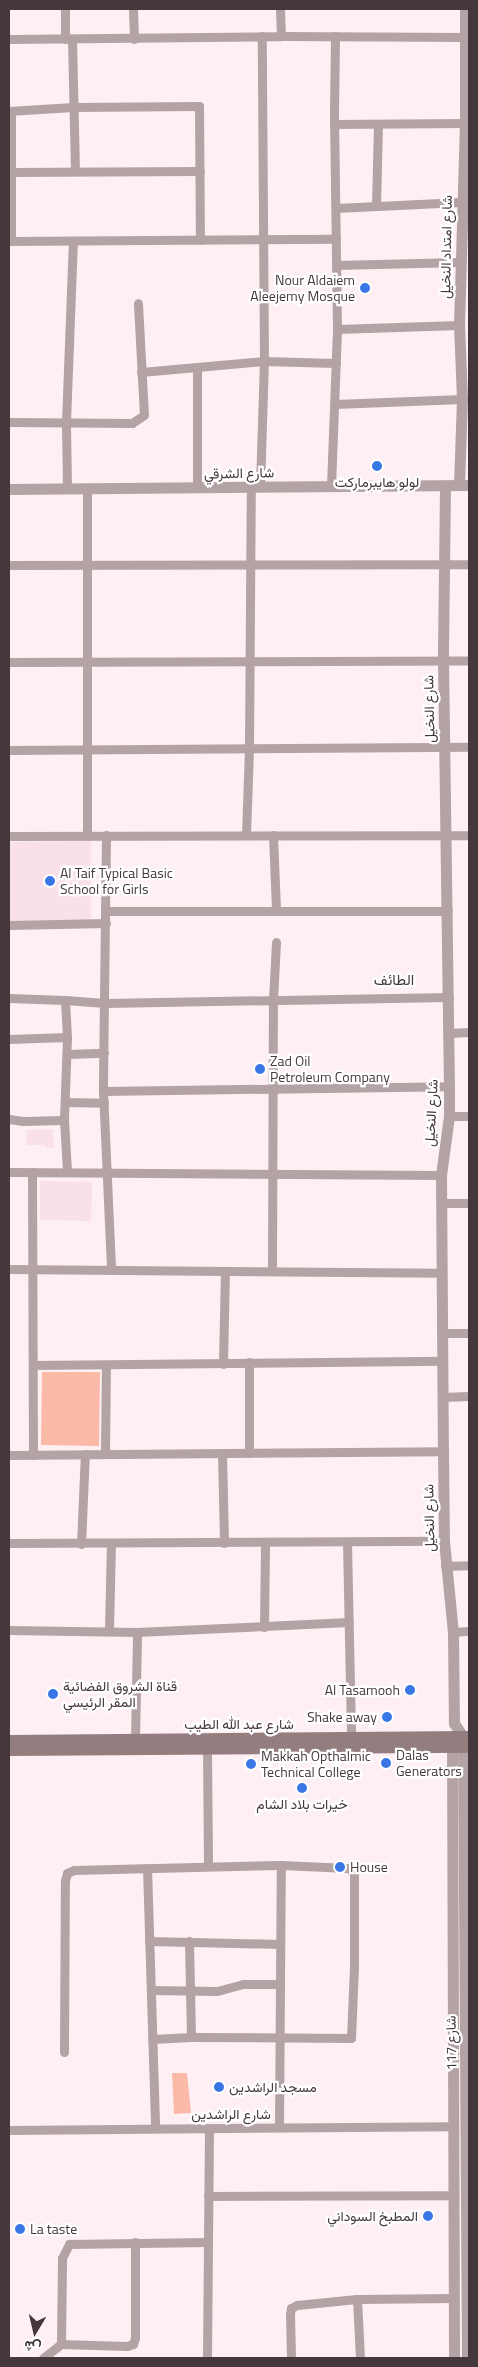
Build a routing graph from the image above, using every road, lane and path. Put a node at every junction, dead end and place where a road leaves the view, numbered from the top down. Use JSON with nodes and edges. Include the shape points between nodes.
{"nodes":[{"id":1,"x":65,"y":9,"type":"edge"},
{"id":2,"x":133,"y":9,"type":"edge"},
{"id":3,"x":280,"y":9,"type":"edge"},
{"id":4,"x":465,"y":9,"type":"edge"},
{"id":5,"x":262,"y":36,"type":"junction"},
{"id":6,"x":281,"y":36,"type":"junction"},
{"id":7,"x":335,"y":36,"type":"junction"},
{"id":8,"x":465,"y":37,"type":"junction"},
{"id":9,"x":9,"y":39,"type":"edge"},
{"id":10,"x":68,"y":39,"type":"junction"},
{"id":11,"x":134,"y":39,"type":"junction"},
{"id":12,"x":467,"y":97,"type":"edge"},
{"id":13,"x":73,"y":107,"type":"junction"},
{"id":14,"x":10,"y":111,"type":"edge"},
{"id":15,"x":465,"y":123,"type":"junction"},
{"id":16,"x":334,"y":124,"type":"junction"},
{"id":17,"x":378,"y":124,"type":"junction"},
{"id":18,"x":75,"y":170,"type":"junction"},
{"id":19,"x":200,"y":171,"type":"junction"},
{"id":20,"x":11,"y":172,"type":"junction"},
{"id":21,"x":461,"y":202,"type":"junction"},
{"id":22,"x":376,"y":206,"type":"junction"},
{"id":23,"x":336,"y":208,"type":"junction"},
{"id":24,"x":336,"y":239,"type":"junction"},
{"id":25,"x":200,"y":240,"type":"junction"},
{"id":26,"x":262,"y":240,"type":"junction"},
{"id":27,"x":10,"y":241,"type":"edge"},
{"id":28,"x":73,"y":241,"type":"junction"},
{"id":29,"x":460,"y":262,"type":"junction"},
{"id":30,"x":336,"y":265,"type":"junction"},
{"id":31,"x":465,"y":288,"type":"edge"},
{"id":32,"x":138,"y":303,"type":"dead end"},
{"id":33,"x":459,"y":326,"type":"junction"},
{"id":34,"x":337,"y":329,"type":"junction"},
{"id":35,"x":264,"y":361,"type":"junction"},
{"id":36,"x":336,"y":363,"type":"junction"},
{"id":37,"x":198,"y":367,"type":"junction"},
{"id":38,"x":140,"y":372,"type":"junction"},
{"id":39,"x":462,"y":399,"type":"junction"},
{"id":40,"x":336,"y":404,"type":"junction"},
{"id":41,"x":9,"y":422,"type":"edge"},
{"id":42,"x":66,"y":422,"type":"junction"},
{"id":43,"x":464,"y":485,"type":"edge"},
{"id":44,"x":331,"y":486,"type":"junction"},
{"id":45,"x":445,"y":487,"type":"junction"},
{"id":46,"x":86,"y":488,"type":"junction"},
{"id":47,"x":197,"y":488,"type":"junction"},
{"id":48,"x":256,"y":488,"type":"junction"},
{"id":49,"x":9,"y":489,"type":"edge"},
{"id":50,"x":67,"y":489,"type":"junction"},
{"id":51,"x":444,"y":563,"type":"junction"},
{"id":52,"x":87,"y":564,"type":"junction"},
{"id":53,"x":251,"y":564,"type":"junction"},
{"id":54,"x":469,"y":564,"type":"edge"},
{"id":55,"x":9,"y":565,"type":"edge"},
{"id":56,"x":443,"y":660,"type":"junction"},
{"id":57,"x":469,"y":660,"type":"edge"},
{"id":58,"x":87,"y":661,"type":"junction"},
{"id":59,"x":9,"y":662,"type":"edge"},
{"id":60,"x":250,"y":662,"type":"junction"},
{"id":61,"x":469,"y":747,"type":"edge"},
{"id":62,"x":249,"y":748,"type":"junction"},
{"id":63,"x":444,"y":748,"type":"junction"},
{"id":64,"x":87,"y":749,"type":"junction"},
{"id":65,"x":9,"y":750,"type":"edge"},
{"id":66,"x":87,"y":835,"type":"junction"},
{"id":67,"x":106,"y":835,"type":"junction"},
{"id":68,"x":246,"y":835,"type":"junction"},
{"id":69,"x":273,"y":835,"type":"junction"},
{"id":70,"x":445,"y":835,"type":"junction"},
{"id":71,"x":9,"y":836,"type":"edge"},
{"id":72,"x":469,"y":836,"type":"edge"},
{"id":73,"x":106,"y":911,"type":"junction"},
{"id":74,"x":276,"y":911,"type":"junction"},
{"id":75,"x":448,"y":911,"type":"junction"},
{"id":76,"x":106,"y":923,"type":"junction"},
{"id":77,"x":9,"y":924,"type":"edge"},
{"id":78,"x":276,"y":942,"type":"dead end"},
{"id":79,"x":449,"y":997,"type":"junction"},
{"id":80,"x":9,"y":998,"type":"edge"},
{"id":81,"x":65,"y":1000,"type":"junction"},
{"id":82,"x":273,"y":1000,"type":"junction"},
{"id":83,"x":105,"y":1003,"type":"junction"},
{"id":84,"x":469,"y":1032,"type":"edge"},
{"id":85,"x":449,"y":1033,"type":"junction"},
{"id":86,"x":67,"y":1037,"type":"junction"},
{"id":87,"x":9,"y":1039,"type":"edge"},
{"id":88,"x":104,"y":1053,"type":"junction"},
{"id":89,"x":67,"y":1054,"type":"junction"},
{"id":90,"x":449,"y":1086,"type":"junction"},
{"id":91,"x":273,"y":1089,"type":"junction"},
{"id":92,"x":103,"y":1091,"type":"junction"},
{"id":93,"x":65,"y":1102,"type":"junction"},
{"id":94,"x":104,"y":1103,"type":"junction"},
{"id":95,"x":449,"y":1116,"type":"junction"},
{"id":96,"x":469,"y":1116,"type":"edge"},
{"id":97,"x":9,"y":1119,"type":"edge"},
{"id":98,"x":64,"y":1120,"type":"junction"},
{"id":99,"x":67,"y":1171,"type":"junction"},
{"id":100,"x":9,"y":1172,"type":"edge"},
{"id":101,"x":32,"y":1172,"type":"junction"},
{"id":102,"x":108,"y":1172,"type":"junction"},
{"id":103,"x":272,"y":1174,"type":"junction"},
{"id":104,"x":441,"y":1175,"type":"junction"},
{"id":105,"x":442,"y":1203,"type":"junction"},
{"id":106,"x":469,"y":1203,"type":"edge"},
{"id":107,"x":9,"y":1269,"type":"edge"},
{"id":108,"x":32,"y":1269,"type":"junction"},
{"id":109,"x":111,"y":1270,"type":"junction"},
{"id":110,"x":225,"y":1271,"type":"junction"},
{"id":111,"x":272,"y":1271,"type":"junction"},
{"id":112,"x":442,"y":1273,"type":"junction"},
{"id":113,"x":469,"y":1332,"type":"edge"},
{"id":114,"x":443,"y":1333,"type":"junction"},
{"id":115,"x":443,"y":1361,"type":"junction"},
{"id":116,"x":249,"y":1362,"type":"junction"},
{"id":117,"x":223,"y":1364,"type":"junction"},
{"id":118,"x":33,"y":1365,"type":"junction"},
{"id":119,"x":106,"y":1365,"type":"junction"},
{"id":120,"x":469,"y":1396,"type":"edge"},
{"id":121,"x":443,"y":1397,"type":"junction"},
{"id":122,"x":443,"y":1451,"type":"junction"},
{"id":123,"x":222,"y":1453,"type":"junction"},
{"id":124,"x":249,"y":1453,"type":"junction"},
{"id":125,"x":33,"y":1454,"type":"junction"},
{"id":126,"x":85,"y":1454,"type":"junction"},
{"id":127,"x":105,"y":1454,"type":"junction"},
{"id":128,"x":9,"y":1455,"type":"edge"},
{"id":129,"x":444,"y":1541,"type":"junction"},
{"id":130,"x":347,"y":1542,"type":"junction"},
{"id":131,"x":9,"y":1543,"type":"edge"},
{"id":132,"x":224,"y":1543,"type":"junction"},
{"id":133,"x":265,"y":1543,"type":"junction"},
{"id":134,"x":81,"y":1544,"type":"junction"},
{"id":135,"x":111,"y":1544,"type":"junction"},
{"id":136,"x":469,"y":1565,"type":"edge"},
{"id":137,"x":446,"y":1566,"type":"junction"},
{"id":138,"x":349,"y":1622,"type":"junction"},
{"id":139,"x":264,"y":1627,"type":"junction"},
{"id":140,"x":9,"y":1630,"type":"edge"},
{"id":141,"x":109,"y":1630,"type":"junction"},
{"id":142,"x":469,"y":1631,"type":"edge"},
{"id":143,"x":137,"y":1632,"type":"junction"},
{"id":144,"x":452,"y":1632,"type":"junction"},
{"id":145,"x":351,"y":1738,"type":"junction"},
{"id":146,"x":136,"y":1740,"type":"junction"},
{"id":147,"x":9,"y":1741,"type":"edge"},
{"id":148,"x":461,"y":1741,"type":"edge"},
{"id":149,"x":294,"y":1743,"type":"junction"},
{"id":150,"x":207,"y":1749,"type":"junction"},
{"id":151,"x":9,"y":1750,"type":"edge"},
{"id":152,"x":208,"y":1865,"type":"junction"},
{"id":153,"x":280,"y":1865,"type":"junction"},
{"id":154,"x":147,"y":1868,"type":"junction"},
{"id":155,"x":149,"y":1941,"type":"junction"},
{"id":156,"x":189,"y":1941,"type":"junction"},
{"id":157,"x":279,"y":1944,"type":"junction"},
{"id":158,"x":279,"y":1984,"type":"junction"},
{"id":159,"x":151,"y":1990,"type":"junction"},
{"id":160,"x":191,"y":1990,"type":"junction"},
{"id":161,"x":468,"y":2015,"type":"edge"},
{"id":162,"x":191,"y":2037,"type":"junction"},
{"id":163,"x":279,"y":2037,"type":"junction"},
{"id":164,"x":152,"y":2039,"type":"junction"},
{"id":165,"x":64,"y":2052,"type":"dead end"},
{"id":166,"x":454,"y":2126,"type":"junction"},
{"id":167,"x":279,"y":2127,"type":"junction"},
{"id":168,"x":155,"y":2128,"type":"junction"},
{"id":169,"x":209,"y":2128,"type":"junction"},
{"id":170,"x":9,"y":2130,"type":"edge"},
{"id":171,"x":454,"y":2156,"type":"junction"},
{"id":172,"x":467,"y":2157,"type":"junction"},
{"id":173,"x":454,"y":2195,"type":"junction"},
{"id":174,"x":208,"y":2196,"type":"junction"},
{"id":175,"x":135,"y":2242,"type":"junction"},
{"id":176,"x":208,"y":2242,"type":"junction"},
{"id":177,"x":469,"y":2264,"type":"edge"},
{"id":178,"x":454,"y":2298,"type":"junction"},
{"id":179,"x":357,"y":2299,"type":"junction"},
{"id":180,"x":61,"y":2344,"type":"junction"},
{"id":181,"x":43,"y":2358,"type":"edge"},
{"id":182,"x":207,"y":2358,"type":"edge"},
{"id":183,"x":291,"y":2358,"type":"edge"},
{"id":184,"x":360,"y":2358,"type":"edge"},
{"id":185,"x":454,"y":2358,"type":"edge"},
{"id":186,"x":468,"y":2358,"type":"edge"}],
"edges":[{"from":1,"to":10,"type":"street"},
{"from":2,"to":11,"type":"street"},
{"from":3,"to":6,"type":"street"},
{"from":4,"to":8,"type":"street","name":"شارع امتداد النخيل"},
{"from":5,"to":6,"type":"street"},
{"from":5,"to":11,"type":"street"},
{"from":5,"to":26,"type":"street"},
{"from":6,"to":7,"type":"street"},
{"from":7,"to":8,"type":"street"},
{"from":7,"to":16,"type":"street"},
{"from":8,"to":12,"type":"street","name":"شارع امتداد النخيل"},
{"from":9,"to":10,"type":"street"},
{"from":10,"to":11,"type":"street"},
{"from":10,"to":13,"type":"street"},
{"from":12,"to":15,"type":"street","name":"شارع امتداد النخيل"},
{"from":13,"to":14,"type":"street"},
{"from":13,"to":18,"type":"street"},
{"from":13,"to":19,"type":"street","via":[[199,106]]},
{"from":14,"to":20,"type":"street"},
{"from":15,"to":17,"type":"street"},
{"from":15,"to":21,"type":"street","name":"شارع امتداد النخيل"},
{"from":16,"to":17,"type":"street"},
{"from":16,"to":23,"type":"street"},
{"from":17,"to":22,"type":"street"},
{"from":18,"to":19,"type":"street"},
{"from":18,"to":20,"type":"street"},
{"from":19,"to":25,"type":"street"},
{"from":20,"to":27,"type":"street"},
{"from":21,"to":22,"type":"street"},
{"from":21,"to":29,"type":"street","name":"شارع امتداد النخيل"},
{"from":22,"to":23,"type":"street"},
{"from":23,"to":24,"type":"street"},
{"from":24,"to":26,"type":"street"},
{"from":24,"to":30,"type":"street"},
{"from":25,"to":26,"type":"street"},
{"from":25,"to":28,"type":"street"},
{"from":26,"to":35,"type":"street"},
{"from":27,"to":28,"type":"street"},
{"from":28,"to":42,"type":"street"},
{"from":29,"to":30,"type":"street"},
{"from":29,"to":31,"type":"street","name":"شارع امتداد النخيل"},
{"from":30,"to":34,"type":"street"},
{"from":31,"to":33,"type":"street","name":"شارع امتداد النخيل"},
{"from":32,"to":38,"type":"street"},
{"from":33,"to":34,"type":"street"},
{"from":33,"to":39,"type":"street","name":"شارع امتداد النخيل"},
{"from":34,"to":36,"type":"street"},
{"from":35,"to":36,"type":"street"},
{"from":35,"to":37,"type":"street"},
{"from":35,"to":48,"type":"street"},
{"from":36,"to":40,"type":"street"},
{"from":37,"to":38,"type":"street"},
{"from":37,"to":47,"type":"street"},
{"from":38,"to":42,"type":"street","via":[[144,415],[132,423]]},
{"from":39,"to":40,"type":"street"},
{"from":39,"to":43,"type":"street","name":"شارع امتداد النخيل"},
{"from":40,"to":44,"type":"street"},
{"from":41,"to":42,"type":"street"},
{"from":42,"to":50,"type":"street"},
{"from":43,"to":45,"type":"street","name":"شارع الشرقي"},
{"from":44,"to":45,"type":"street","name":"شارع الشرقي"},
{"from":44,"to":48,"type":"street","name":"شارع الشرقي"},
{"from":45,"to":51,"type":"street","name":"شارع النخيل"},
{"from":46,"to":47,"type":"street","name":"شارع الشرقي"},
{"from":46,"to":50,"type":"street","name":"شارع الشرقي"},
{"from":46,"to":52,"type":"street"},
{"from":47,"to":48,"type":"street","name":"شارع الشرقي"},
{"from":48,"to":53,"type":"street"},
{"from":49,"to":50,"type":"street","name":"شارع الشرقي"},
{"from":51,"to":53,"type":"street"},
{"from":51,"to":54,"type":"street"},
{"from":51,"to":56,"type":"street","name":"شارع النخيل"},
{"from":52,"to":53,"type":"street"},
{"from":52,"to":55,"type":"street"},
{"from":52,"to":58,"type":"street"},
{"from":53,"to":60,"type":"street"},
{"from":56,"to":57,"type":"street"},
{"from":56,"to":60,"type":"street"},
{"from":56,"to":63,"type":"street","name":"شارع النخيل"},
{"from":58,"to":59,"type":"street"},
{"from":58,"to":60,"type":"street"},
{"from":58,"to":64,"type":"street"},
{"from":60,"to":62,"type":"street"},
{"from":61,"to":63,"type":"street"},
{"from":62,"to":63,"type":"street"},
{"from":62,"to":64,"type":"street"},
{"from":62,"to":68,"type":"street"},
{"from":63,"to":70,"type":"street","name":"شارع النخيل"},
{"from":64,"to":65,"type":"street"},
{"from":64,"to":66,"type":"street"},
{"from":66,"to":67,"type":"street"},
{"from":66,"to":71,"type":"street"},
{"from":67,"to":68,"type":"street"},
{"from":67,"to":73,"type":"street"},
{"from":68,"to":69,"type":"street"},
{"from":69,"to":70,"type":"street"},
{"from":69,"to":74,"type":"street"},
{"from":70,"to":72,"type":"street"},
{"from":70,"to":75,"type":"street","name":"شارع النخيل"},
{"from":73,"to":74,"type":"street"},
{"from":73,"to":76,"type":"street"},
{"from":74,"to":75,"type":"street"},
{"from":75,"to":79,"type":"street","name":"شارع النخيل"},
{"from":76,"to":77,"type":"street"},
{"from":76,"to":83,"type":"street"},
{"from":78,"to":82,"type":"street"},
{"from":79,"to":82,"type":"street"},
{"from":79,"to":85,"type":"street","name":"شارع النخيل"},
{"from":80,"to":81,"type":"street"},
{"from":81,"to":83,"type":"street"},
{"from":81,"to":86,"type":"street"},
{"from":82,"to":83,"type":"street"},
{"from":82,"to":91,"type":"street"},
{"from":83,"to":88,"type":"street"},
{"from":84,"to":85,"type":"street"},
{"from":85,"to":90,"type":"street","name":"شارع النخيل"},
{"from":86,"to":87,"type":"street"},
{"from":86,"to":89,"type":"street"},
{"from":88,"to":89,"type":"street"},
{"from":88,"to":92,"type":"street"},
{"from":89,"to":93,"type":"street"},
{"from":90,"to":91,"type":"street"},
{"from":90,"to":95,"type":"street","name":"شارع النخيل"},
{"from":91,"to":92,"type":"street"},
{"from":91,"to":103,"type":"street"},
{"from":92,"to":94,"type":"street"},
{"from":93,"to":94,"type":"street"},
{"from":93,"to":98,"type":"street"},
{"from":94,"to":102,"type":"street"},
{"from":95,"to":96,"type":"street"},
{"from":95,"to":104,"type":"street","name":"شارع النخيل"},
{"from":97,"to":98,"type":"street"},
{"from":98,"to":99,"type":"street"},
{"from":99,"to":101,"type":"street"},
{"from":99,"to":102,"type":"street"},
{"from":100,"to":101,"type":"street"},
{"from":101,"to":108,"type":"street"},
{"from":102,"to":103,"type":"street"},
{"from":102,"to":109,"type":"street"},
{"from":103,"to":104,"type":"street"},
{"from":103,"to":111,"type":"street"},
{"from":104,"to":105,"type":"street","name":"شارع النخيل"},
{"from":105,"to":106,"type":"street"},
{"from":105,"to":112,"type":"street","name":"شارع النخيل"},
{"from":107,"to":108,"type":"street"},
{"from":108,"to":109,"type":"street"},
{"from":108,"to":118,"type":"street"},
{"from":109,"to":110,"type":"street"},
{"from":110,"to":111,"type":"street"},
{"from":110,"to":117,"type":"street"},
{"from":111,"to":112,"type":"street"},
{"from":112,"to":114,"type":"street","name":"شارع النخيل"},
{"from":113,"to":114,"type":"street"},
{"from":114,"to":115,"type":"street","name":"شارع النخيل"},
{"from":115,"to":116,"type":"street"},
{"from":115,"to":121,"type":"street","name":"شارع النخيل"},
{"from":116,"to":117,"type":"street"},
{"from":116,"to":124,"type":"street"},
{"from":117,"to":119,"type":"street"},
{"from":118,"to":119,"type":"street"},
{"from":118,"to":125,"type":"street"},
{"from":119,"to":127,"type":"street"},
{"from":120,"to":121,"type":"street"},
{"from":121,"to":122,"type":"street","name":"شارع النخيل"},
{"from":122,"to":124,"type":"street"},
{"from":122,"to":129,"type":"street","name":"شارع النخيل"},
{"from":123,"to":124,"type":"street"},
{"from":123,"to":127,"type":"street"},
{"from":123,"to":132,"type":"street"},
{"from":125,"to":126,"type":"street"},
{"from":125,"to":128,"type":"street"},
{"from":126,"to":127,"type":"street"},
{"from":126,"to":134,"type":"street"},
{"from":129,"to":130,"type":"street"},
{"from":129,"to":137,"type":"street","name":"شارع النخيل"},
{"from":130,"to":133,"type":"street"},
{"from":130,"to":138,"type":"street"},
{"from":131,"to":134,"type":"street"},
{"from":132,"to":133,"type":"street"},
{"from":132,"to":135,"type":"street"},
{"from":133,"to":139,"type":"street"},
{"from":134,"to":135,"type":"street"},
{"from":135,"to":141,"type":"street"},
{"from":136,"to":137,"type":"street"},
{"from":137,"to":144,"type":"street","name":"شارع النخيل"},
{"from":138,"to":139,"type":"street"},
{"from":138,"to":145,"type":"street"},
{"from":139,"to":143,"type":"street"},
{"from":140,"to":141,"type":"street"},
{"from":141,"to":143,"type":"street"},
{"from":142,"to":144,"type":"street"},
{"from":143,"to":146,"type":"street"},
{"from":144,"to":148,"type":"street","name":"شارع النخيل","via":[[454,1712]]},
{"from":145,"to":148,"type":"main road","name":"شارع عبد الله الطيب"},
{"from":145,"to":149,"type":"main road","name":"شارع عبد الله الطيب"},
{"from":146,"to":147,"type":"main road","name":"شارع عبد الله الطيب"},
{"from":146,"to":149,"type":"main road","name":"شارع عبد الله الطيب"},
{"from":148,"to":149,"type":"main road","name":"شارع عبد الله الطيب"},
{"from":148,"to":161,"type":"street","name":"شارع 117"},
{"from":148,"to":166,"type":"street","name":"شارع 117"},
{"from":149,"to":150,"type":"main road","name":"شارع عبد الله الطيب"},
{"from":150,"to":151,"type":"main road","name":"شارع عبد الله الطيب"},
{"from":150,"to":152,"type":"street"},
{"from":152,"to":153,"type":"street"},
{"from":152,"to":154,"type":"street"},
{"from":153,"to":157,"type":"street"},
{"from":153,"to":163,"type":"street","via":[[348,1868],[356,1877],[351,2038]]},
{"from":154,"to":155,"type":"street"},
{"from":154,"to":165,"type":"street","via":[[74,1870],[67,1873]]},
{"from":155,"to":156,"type":"street"},
{"from":155,"to":159,"type":"street"},
{"from":156,"to":157,"type":"street"},
{"from":156,"to":160,"type":"street"},
{"from":157,"to":158,"type":"street"},
{"from":158,"to":160,"type":"street","via":[[243,1984],[217,1991]]},
{"from":158,"to":163,"type":"street"},
{"from":159,"to":160,"type":"street"},
{"from":159,"to":164,"type":"street"},
{"from":160,"to":162,"type":"street"},
{"from":161,"to":172,"type":"street","name":"شارع 117"},
{"from":162,"to":163,"type":"street"},
{"from":162,"to":164,"type":"street"},
{"from":163,"to":167,"type":"street"},
{"from":164,"to":168,"type":"street"},
{"from":166,"to":167,"type":"street","name":"شارع الراشدين"},
{"from":166,"to":171,"type":"street","name":"شارع 117"},
{"from":167,"to":169,"type":"street","name":"شارع الراشدين"},
{"from":168,"to":169,"type":"street","name":"شارع الراشدين"},
{"from":168,"to":170,"type":"street","name":"شارع الراشدين"},
{"from":169,"to":174,"type":"street"},
{"from":171,"to":172,"type":"street"},
{"from":171,"to":173,"type":"street","name":"شارع 117"},
{"from":172,"to":177,"type":"street","name":"شارع 117"},
{"from":173,"to":174,"type":"street"},
{"from":173,"to":178,"type":"street","name":"شارع 117"},
{"from":174,"to":176,"type":"street"},
{"from":175,"to":176,"type":"street"},
{"from":175,"to":180,"type":"street","via":[[77,2243],[69,2244],[64,2250]]},
{"from":175,"to":180,"type":"street","via":[[133,2344]]},
{"from":176,"to":182,"type":"street"},
{"from":177,"to":186,"type":"street","name":"شارع 117"},
{"from":178,"to":179,"type":"street"},
{"from":178,"to":185,"type":"street","name":"شارع 117"},
{"from":179,"to":183,"type":"street","via":[[291,2308]]},
{"from":179,"to":184,"type":"street"},
{"from":180,"to":181,"type":"street"}]}
